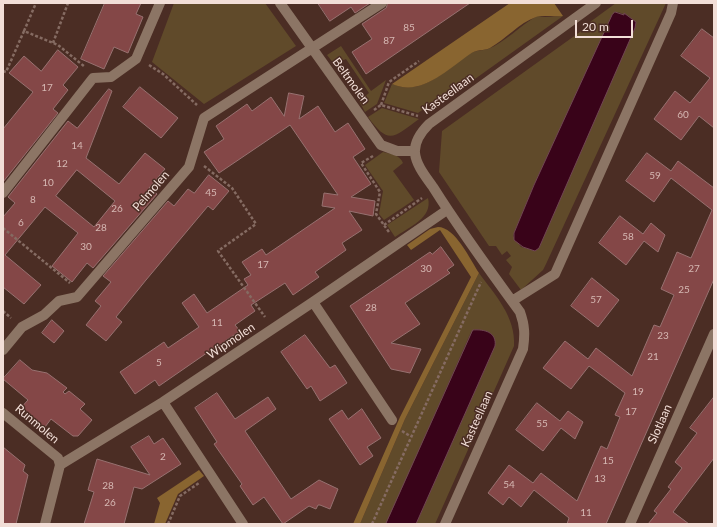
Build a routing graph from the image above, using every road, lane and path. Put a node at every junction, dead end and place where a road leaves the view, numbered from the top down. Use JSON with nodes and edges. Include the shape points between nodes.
{"nodes":[{"id":1,"x":36,"y":3,"type":"edge"},
{"id":2,"x":68,"y":3,"type":"edge"},
{"id":3,"x":160,"y":3,"type":"edge"},
{"id":4,"x":280,"y":3,"type":"edge"},
{"id":5,"x":382,"y":3,"type":"edge"},
{"id":6,"x":596,"y":3,"type":"edge"},
{"id":7,"x":673,"y":3,"type":"edge"},
{"id":8,"x":24,"y":31,"type":"junction"},
{"id":9,"x":53,"y":43,"type":"junction"},
{"id":10,"x":312,"y":48,"type":"junction"},
{"id":11,"x":136,"y":59,"type":"junction"},
{"id":12,"x":419,"y":60,"type":"dead end"},
{"id":13,"x":3,"y":71,"type":"edge"},
{"id":14,"x":93,"y":78,"type":"junction"},
{"id":15,"x":381,"y":105,"type":"junction"},
{"id":16,"x":204,"y":118,"type":"junction"},
{"id":17,"x":362,"y":118,"type":"junction"},
{"id":18,"x":435,"y":120,"type":"junction"},
{"id":19,"x":414,"y":151,"type":"junction"},
{"id":20,"x":375,"y":154,"type":"dead end"},
{"id":21,"x":192,"y":156,"type":"junction"},
{"id":22,"x":434,"y":189,"type":"junction"},
{"id":23,"x":3,"y":193,"type":"edge"},
{"id":24,"x":447,"y":210,"type":"junction"},
{"id":25,"x":384,"y":225,"type":"junction"},
{"id":26,"x":3,"y":228,"type":"edge"},
{"id":27,"x":397,"y":244,"type":"junction"},
{"id":28,"x":487,"y":267,"type":"junction"},
{"id":29,"x":81,"y":292,"type":"junction"},
{"id":30,"x":512,"y":301,"type":"junction"},
{"id":31,"x":313,"y":302,"type":"junction"},
{"id":32,"x":273,"y":329,"type":"junction"},
{"id":33,"x":714,"y":334,"type":"edge"},
{"id":34,"x":3,"y":350,"type":"edge"},
{"id":35,"x":163,"y":402,"type":"junction"},
{"id":36,"x":3,"y":413,"type":"edge"},
{"id":37,"x":392,"y":420,"type":"dead end"},
{"id":38,"x":60,"y":465,"type":"junction"},
{"id":39,"x":211,"y":475,"type":"junction"},
{"id":40,"x":45,"y":524,"type":"edge"},
{"id":41,"x":168,"y":524,"type":"edge"},
{"id":42,"x":243,"y":524,"type":"edge"},
{"id":43,"x":372,"y":524,"type":"edge"},
{"id":44,"x":445,"y":524,"type":"edge"},
{"id":45,"x":630,"y":524,"type":"edge"}],
"edges":[{"from":1,"to":8,"type":"path"},
{"from":2,"to":9,"type":"path"},
{"from":3,"to":11,"type":"street"},
{"from":4,"to":10,"type":"street","name":"Beltmolen"},
{"from":5,"to":10,"type":"street"},
{"from":6,"to":18,"type":"street","name":"Kasteellaan"},
{"from":7,"to":30,"type":"street","via":[[671,13],[555,274]]},
{"from":8,"to":9,"type":"path"},
{"from":8,"to":13,"type":"path","via":[[6,72]]},
{"from":9,"to":14,"type":"path","via":[[87,69]]},
{"from":10,"to":16,"type":"street"},
{"from":10,"to":17,"type":"street","name":"Beltmolen"},
{"from":11,"to":14,"type":"street","via":[[111,77]]},
{"from":11,"to":16,"type":"path","via":[[155,67],[195,102]]},
{"from":12,"to":15,"type":"path","via":[[389,82]]},
{"from":14,"to":23,"type":"street"},
{"from":15,"to":17,"type":"path"},
{"from":15,"to":18,"type":"path","via":[[419,116],[429,109]]},
{"from":16,"to":21,"type":"street","name":"Pelmolen"},
{"from":17,"to":19,"type":"street","name":"Beltmolen","via":[[381,145],[397,151]]},
{"from":18,"to":19,"type":"street","name":"Kasteellaan","via":[[422,131]]},
{"from":19,"to":22,"type":"street","name":"Kasteellaan","via":[[416,161]]},
{"from":20,"to":25,"type":"path","via":[[361,163],[380,192],[376,214]]},
{"from":21,"to":29,"type":"street","name":"Pelmolen","via":[[189,167]]},
{"from":21,"to":32,"type":"path","via":[[232,188],[256,224],[218,251]]},
{"from":22,"to":24,"type":"street","name":"Kasteellaan"},
{"from":22,"to":25,"type":"path"},
{"from":24,"to":27,"type":"street","name":"Wipmolen"},
{"from":24,"to":28,"type":"street","name":"Kasteellaan"},
{"from":25,"to":27,"type":"path"},
{"from":26,"to":29,"type":"path"},
{"from":27,"to":31,"type":"street","name":"Wipmolen"},
{"from":28,"to":30,"type":"street","name":"Kasteellaan"},
{"from":28,"to":43,"type":"path"},
{"from":29,"to":34,"type":"street","name":"Pelmolen","via":[[77,297],[59,301],[44,315],[22,327]]},
{"from":30,"to":44,"type":"street","name":"Kasteellaan","via":[[520,312],[524,324],[523,349]]},
{"from":31,"to":32,"type":"street","name":"Wipmolen"},
{"from":31,"to":37,"type":"street"},
{"from":32,"to":35,"type":"street","name":"Wipmolen"},
{"from":33,"to":45,"type":"street","name":"Slotlaan"},
{"from":35,"to":38,"type":"street","name":"Wipmolen"},
{"from":35,"to":39,"type":"street"},
{"from":36,"to":38,"type":"street","name":"Runmolen","via":[[58,458]]},
{"from":38,"to":40,"type":"street"},
{"from":39,"to":41,"type":"path","via":[[180,496]]},
{"from":39,"to":42,"type":"street"}]}
